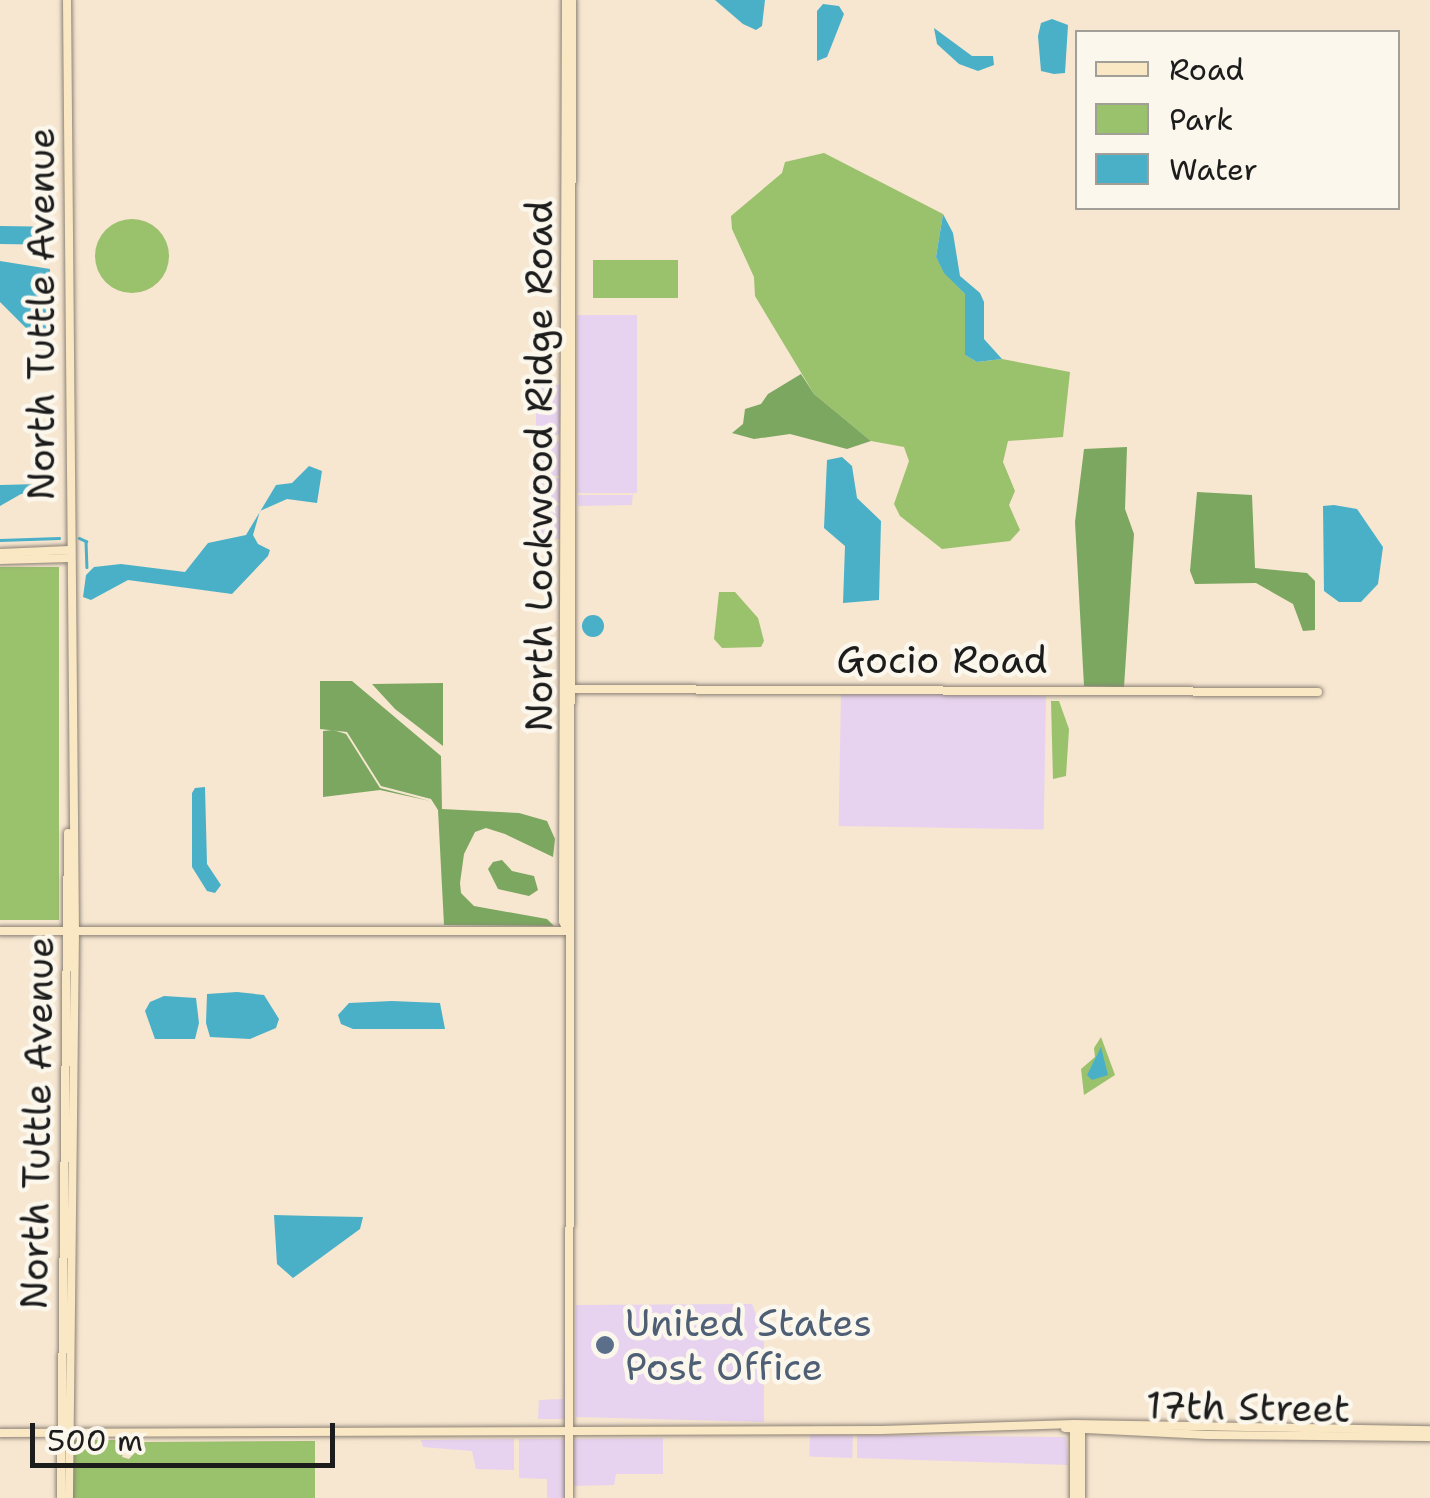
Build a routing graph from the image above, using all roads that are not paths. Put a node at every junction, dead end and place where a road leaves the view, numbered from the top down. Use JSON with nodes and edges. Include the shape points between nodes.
{"nodes":[{"id":1,"x":67,"y":0,"type":"edge"},
{"id":2,"x":569,"y":0,"type":"edge"},
{"id":3,"x":69,"y":554,"type":"junction"},
{"id":4,"x":0,"y":557,"type":"edge"},
{"id":5,"x":568,"y":601,"type":"junction"},
{"id":6,"x":568,"y":689,"type":"junction"},
{"id":7,"x":1318,"y":692,"type":"dead end"},
{"id":8,"x":71,"y":930,"type":"junction"},
{"id":9,"x":0,"y":931,"type":"edge"},
{"id":10,"x":567,"y":931,"type":"junction"},
{"id":11,"x":1075,"y":1428,"type":"junction"},
{"id":12,"x":569,"y":1429,"type":"junction"},
{"id":13,"x":1430,"y":1430,"type":"edge"},
{"id":14,"x":65,"y":1432,"type":"junction"},
{"id":15,"x":0,"y":1433,"type":"edge"},
{"id":16,"x":1430,"y":1438,"type":"edge"},
{"id":17,"x":65,"y":1498,"type":"edge"},
{"id":18,"x":569,"y":1498,"type":"edge"},
{"id":19,"x":1078,"y":1498,"type":"edge"}],
"edges":[{"from":1,"to":3,"type":"main road","name":"North Tuttle Avenue"},
{"from":2,"to":5,"type":"main road","name":"North Lockwood Ridge Road"},
{"from":3,"to":4,"type":"main road"},
{"from":3,"to":8,"type":"main road","name":"North Tuttle Avenue"},
{"from":5,"to":6,"type":"main road","name":"North Lockwood Ridge Road"},
{"from":5,"to":6,"type":"main road","name":"North Lockwood Ridge Road"},
{"from":6,"to":7,"type":"main road","name":"Gocio Road"},
{"from":6,"to":10,"type":"main road","name":"North Lockwood Ridge Road"},
{"from":8,"to":9,"type":"main road"},
{"from":8,"to":10,"type":"main road"},
{"from":8,"to":14,"type":"main road","name":"North Tuttle Avenue"},
{"from":10,"to":12,"type":"main road","name":"North Lockwood Ridge Road"},
{"from":11,"to":12,"type":"main road","name":"17th Street"},
{"from":11,"to":13,"type":"main road","name":"17th Street"},
{"from":11,"to":16,"type":"main road","name":"17th Street"},
{"from":11,"to":19,"type":"main road"},
{"from":12,"to":14,"type":"main road","name":"17th Street"},
{"from":12,"to":18,"type":"main road","name":"North Lockwood Ridge Road"},
{"from":14,"to":15,"type":"main road","name":"17th Street"},
{"from":14,"to":17,"type":"main road","name":"North Tuttle Avenue"}]}
